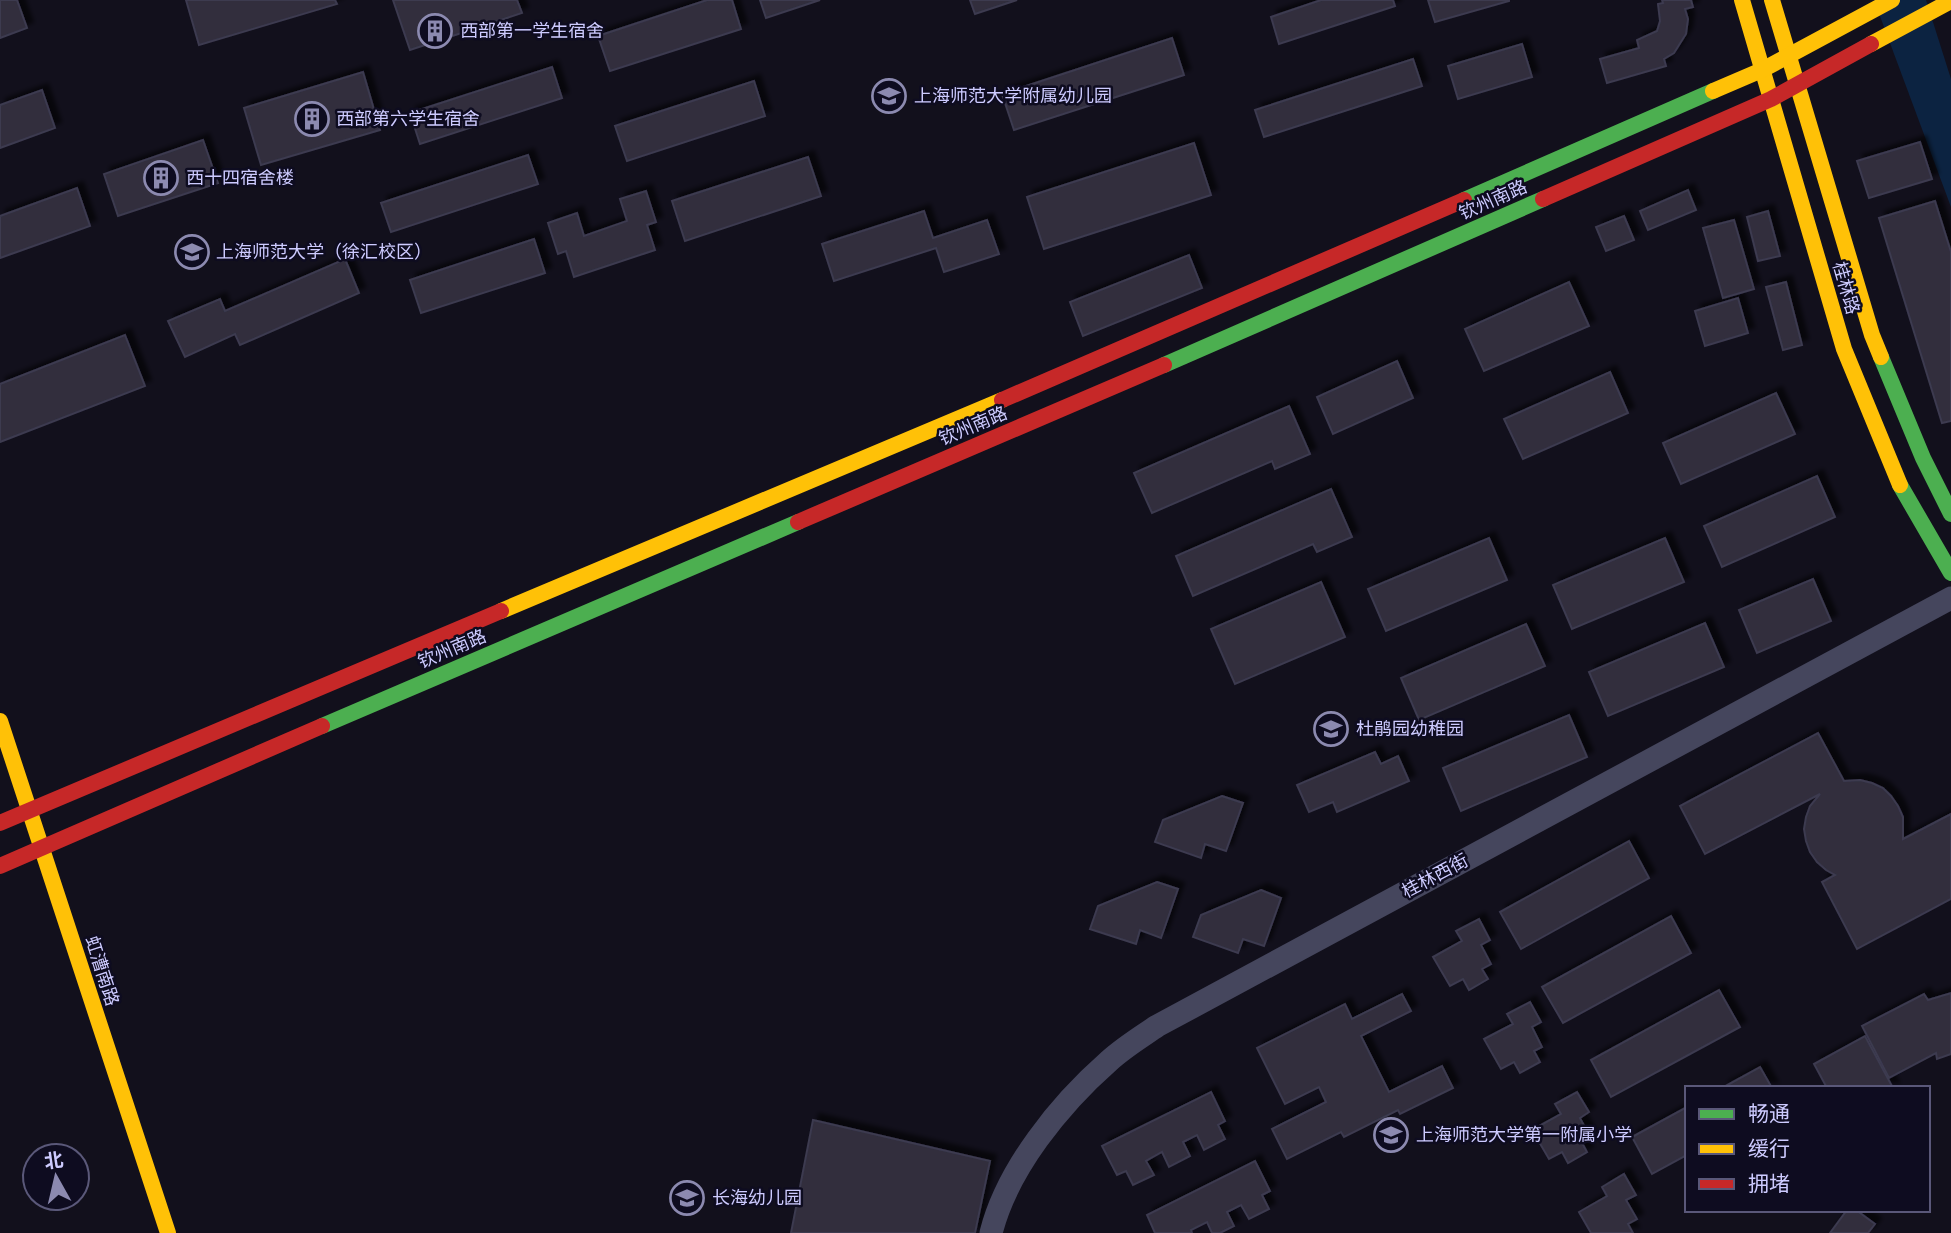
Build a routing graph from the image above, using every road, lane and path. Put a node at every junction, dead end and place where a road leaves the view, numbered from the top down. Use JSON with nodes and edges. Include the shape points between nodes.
{"nodes":[{"id":1,"x":1742,"y":0,"type":"edge"},
{"id":2,"x":1772,"y":0,"type":"edge"},
{"id":3,"x":1892,"y":0,"type":"edge"},
{"id":4,"x":1951,"y":1,"type":"edge"},
{"id":5,"x":1789,"y":57,"type":"junction"},
{"id":6,"x":1762,"y":70,"type":"junction"},
{"id":7,"x":1798,"y":84,"type":"junction"},
{"id":8,"x":1771,"y":99,"type":"junction"},
{"id":9,"x":1951,"y":514,"type":"edge"},
{"id":10,"x":1951,"y":573,"type":"edge"},
{"id":11,"x":1951,"y":598,"type":"edge"},
{"id":12,"x":0,"y":721,"type":"edge"},
{"id":13,"x":28,"y":811,"type":"junction"},
{"id":14,"x":0,"y":823,"type":"edge"},
{"id":15,"x":40,"y":848,"type":"junction"},
{"id":16,"x":0,"y":866,"type":"edge"},
{"id":17,"x":168,"y":1233,"type":"edge"},
{"id":18,"x":991,"y":1233,"type":"edge"}],
"edges":[{"from":1,"to":6,"type":"street","name":"桂林路"},
{"from":2,"to":5,"type":"street","name":"桂林路"},
{"from":3,"to":5,"type":"street","name":"钦州南路"},
{"from":4,"to":7,"type":"street","name":"钦州南路"},
{"from":5,"to":6,"type":"street","name":"钦州南路"},
{"from":5,"to":7,"type":"street","name":"桂林路"},
{"from":6,"to":8,"type":"street","name":"桂林路"},
{"from":6,"to":13,"type":"street","name":"钦州南路","via":[[1129,346]]},
{"from":7,"to":8,"type":"street","name":"钦州南路"},
{"from":7,"to":9,"type":"street","name":"桂林路","via":[[1872,334]]},
{"from":8,"to":10,"type":"street","name":"桂林路","via":[[1844,349],[1894,472]]},
{"from":8,"to":15,"type":"street","name":"钦州南路","via":[[1320,298]]},
{"from":11,"to":18,"type":"street","name":"桂林西街","via":[[1157,1026],[1110,1060],[1041,1135],[1014,1176]]},
{"from":12,"to":13,"type":"street","name":"虹漕南路"},
{"from":13,"to":14,"type":"street","name":"钦州南路"},
{"from":13,"to":15,"type":"street","name":"虹漕南路"},
{"from":15,"to":16,"type":"street","name":"钦州南路"},
{"from":15,"to":17,"type":"street","name":"虹漕南路"}]}
